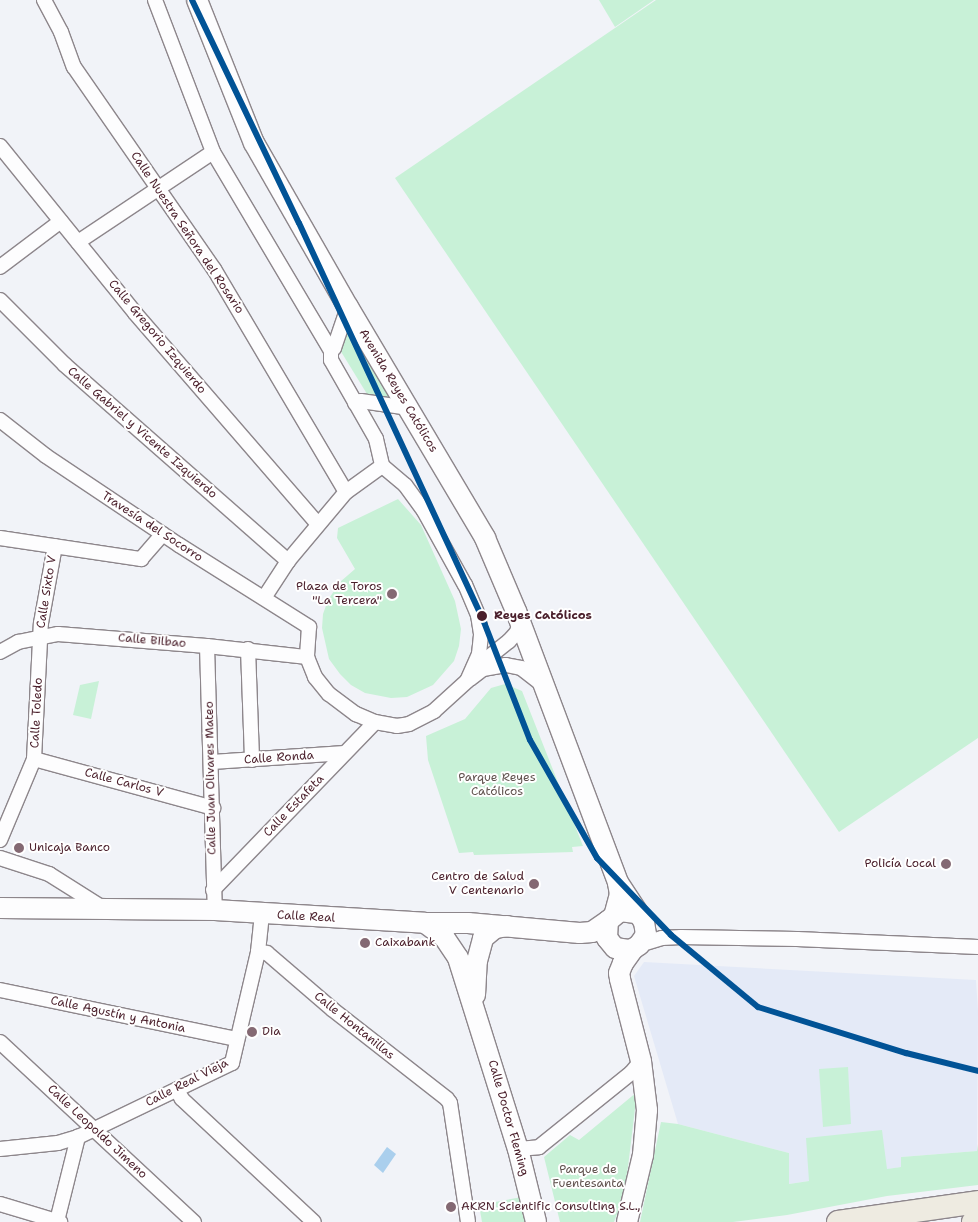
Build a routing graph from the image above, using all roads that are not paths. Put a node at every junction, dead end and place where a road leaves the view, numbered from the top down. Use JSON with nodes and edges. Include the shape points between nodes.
{"nodes":[{"id":1,"x":44,"y":0,"type":"edge"},
{"id":2,"x":155,"y":0,"type":"edge"},
{"id":3,"x":198,"y":0,"type":"edge"},
{"id":4,"x":0,"y":146,"type":"edge"},
{"id":5,"x":213,"y":152,"type":"junction"},
{"id":6,"x":156,"y":188,"type":"junction"},
{"id":7,"x":61,"y":221,"type":"junction"},
{"id":8,"x":78,"y":242,"type":"junction"},
{"id":9,"x":0,"y":267,"type":"edge"},
{"id":10,"x":0,"y":300,"type":"edge"},
{"id":11,"x":348,"y":307,"type":"junction"},
{"id":12,"x":330,"y":351,"type":"junction"},
{"id":13,"x":356,"y":403,"type":"junction"},
{"id":14,"x":409,"y":408,"type":"junction"},
{"id":15,"x":0,"y":420,"type":"edge"},
{"id":16,"x":382,"y":466,"type":"junction"},
{"id":17,"x":346,"y":492,"type":"junction"},
{"id":18,"x":318,"y":524,"type":"junction"},
{"id":19,"x":163,"y":534,"type":"junction"},
{"id":20,"x":0,"y":538,"type":"edge"},
{"id":21,"x":55,"y":546,"type":"junction"},
{"id":22,"x":288,"y":561,"type":"junction"},
{"id":23,"x":264,"y":598,"type":"junction"},
{"id":24,"x":520,"y":621,"type":"junction"},
{"id":25,"x":41,"y":638,"type":"junction"},
{"id":26,"x":207,"y":646,"type":"junction"},
{"id":27,"x":248,"y":650,"type":"junction"},
{"id":28,"x":0,"y":652,"type":"edge"},
{"id":29,"x":307,"y":657,"type":"junction"},
{"id":30,"x":470,"y":674,"type":"junction"},
{"id":31,"x":545,"y":686,"type":"junction"},
{"id":32,"x":375,"y":722,"type":"junction"},
{"id":33,"x":345,"y":753,"type":"junction"},
{"id":34,"x":34,"y":759,"type":"junction"},
{"id":35,"x":252,"y":760,"type":"junction"},
{"id":36,"x":212,"y":762,"type":"junction"},
{"id":37,"x":213,"y":808,"type":"junction"},
{"id":38,"x":0,"y":840,"type":"edge"},
{"id":39,"x":0,"y":858,"type":"edge"},
{"id":40,"x":618,"y":883,"type":"junction"},
{"id":41,"x":213,"y":890,"type":"junction"},
{"id":42,"x":0,"y":908,"type":"edge"},
{"id":43,"x":106,"y":910,"type":"junction"},
{"id":44,"x":215,"y":910,"type":"junction"},
{"id":45,"x":262,"y":914,"type":"junction"},
{"id":46,"x":611,"y":917,"type":"junction"},
{"id":47,"x":640,"y":918,"type":"junction"},
{"id":48,"x":425,"y":923,"type":"junction"},
{"id":49,"x":507,"y":926,"type":"junction"},
{"id":50,"x":681,"y":937,"type":"junction"},
{"id":51,"x":636,"y":947,"type":"junction"},
{"id":52,"x":978,"y":947,"type":"edge"},
{"id":53,"x":258,"y":952,"type":"junction"},
{"id":54,"x":0,"y":990,"type":"edge"},
{"id":55,"x":477,"y":1015,"type":"junction"},
{"id":56,"x":237,"y":1040,"type":"junction"},
{"id":57,"x":0,"y":1042,"type":"edge"},
{"id":58,"x":641,"y":1061,"type":"junction"},
{"id":59,"x":177,"y":1090,"type":"junction"},
{"id":60,"x":96,"y":1130,"type":"junction"},
{"id":61,"x":78,"y":1137,"type":"junction"},
{"id":62,"x":0,"y":1149,"type":"edge"},
{"id":63,"x":518,"y":1149,"type":"junction"},
{"id":64,"x":978,"y":1202,"type":"edge"},
{"id":65,"x":0,"y":1204,"type":"edge"},
{"id":66,"x":978,"y":1221,"type":"edge"},
{"id":67,"x":58,"y":1222,"type":"edge"},
{"id":68,"x":194,"y":1222,"type":"edge"},
{"id":69,"x":314,"y":1222,"type":"edge"},
{"id":70,"x":468,"y":1222,"type":"edge"},
{"id":71,"x":536,"y":1222,"type":"edge"},
{"id":72,"x":627,"y":1222,"type":"edge"},
{"id":73,"x":838,"y":1222,"type":"edge"},
{"id":74,"x":973,"y":1222,"type":"edge"}],
"edges":[{"from":1,"to":6,"type":"street","name":"Calle Nuestra Señora del Rosario","via":[[74,67]]},
{"from":2,"to":5,"type":"street"},
{"from":3,"to":11,"type":"main road","name":"Avenida Reyes Católicos","via":[[254,143]]},
{"from":4,"to":7,"type":"street","name":"Calle Gregorio Izquierdo"},
{"from":5,"to":6,"type":"street"},
{"from":5,"to":12,"type":"street"},
{"from":6,"to":8,"type":"street"},
{"from":6,"to":17,"type":"street","name":"Calle Nuestra Señora del Rosario","via":[[219,277]]},
{"from":7,"to":8,"type":"street","name":"Calle Gregorio Izquierdo"},
{"from":7,"to":9,"type":"street"},
{"from":8,"to":18,"type":"street","name":"Calle Gregorio Izquierdo","via":[[135,313]]},
{"from":10,"to":22,"type":"street","name":"Calle Gabriel y Vicente Izquierdo","via":[[64,365]]},
{"from":11,"to":12,"type":"street","via":[[334,348]]},
{"from":11,"to":14,"type":"main road","name":"Avenida Reyes Católicos"},
{"from":12,"to":13,"type":"street","via":[[331,360]]},
{"from":13,"to":14,"type":"street"},
{"from":13,"to":16,"type":"street","via":[[376,439]]},
{"from":14,"to":24,"type":"main road","name":"Avenida Reyes Católicos","via":[[485,538]]},
{"from":15,"to":19,"type":"street","name":"Travesía del Socorro","via":[[46,456]]},
{"from":16,"to":17,"type":"street"},
{"from":16,"to":30,"type":"street","via":[[405,485],[424,511],[478,615],[481,634],[479,654]]},
{"from":17,"to":18,"type":"street"},
{"from":18,"to":22,"type":"street"},
{"from":19,"to":21,"type":"street","via":[[140,559]]},
{"from":19,"to":23,"type":"street","name":"Travesía del Socorro"},
{"from":20,"to":21,"type":"street"},
{"from":21,"to":25,"type":"street","name":"Calle Sixto V"},
{"from":22,"to":23,"type":"street"},
{"from":23,"to":29,"type":"street","name":"Travesía del Socorro","via":[[309,627]]},
{"from":24,"to":30,"type":"street","via":[[517,632]]},
{"from":24,"to":31,"type":"main road","name":"Avenida Reyes Católicos"},
{"from":25,"to":26,"type":"street","name":"Calle Bilbao","via":[[58,634]]},
{"from":25,"to":28,"type":"street","name":"Calle Bilbao","via":[[18,642]]},
{"from":25,"to":34,"type":"street","name":"Calle Toledo"},
{"from":26,"to":27,"type":"street","name":"Calle Bilbao"},
{"from":26,"to":36,"type":"street","name":"Calle Juan Olivares Mateo"},
{"from":27,"to":29,"type":"street","name":"Calle Bilbao"},
{"from":27,"to":35,"type":"street"},
{"from":29,"to":32,"type":"street","via":[[315,677],[329,694],[356,714]]},
{"from":30,"to":31,"type":"street","via":[[506,665],[521,668]]},
{"from":30,"to":32,"type":"street","via":[[434,711],[409,724],[397,726]]},
{"from":31,"to":40,"type":"main road","name":"Avenida Reyes Católicos"},
{"from":32,"to":33,"type":"street","name":"Calle Estafeta"},
{"from":33,"to":35,"type":"street","name":"Calle Ronda"},
{"from":33,"to":41,"type":"street","name":"Calle Estafeta"},
{"from":34,"to":37,"type":"street","name":"Calle Carlos V"},
{"from":34,"to":38,"type":"street","name":"Calle Toledo"},
{"from":35,"to":36,"type":"street","name":"Calle Ronda"},
{"from":36,"to":37,"type":"street","name":"Calle Juan Olivares Mateo"},
{"from":37,"to":41,"type":"street","name":"Calle Juan Olivares Mateo"},
{"from":39,"to":43,"type":"street","via":[[49,874]]},
{"from":40,"to":46,"type":"main road","via":[[620,894]]},
{"from":40,"to":47,"type":"main road"},
{"from":41,"to":44,"type":"street","name":"Calle Juan Olivares Mateo"},
{"from":42,"to":43,"type":"main road","name":"Calle Real"},
{"from":43,"to":44,"type":"main road","name":"Calle Real"},
{"from":44,"to":45,"type":"main road","name":"Calle Real"},
{"from":45,"to":48,"type":"main road","name":"Calle Real"},
{"from":45,"to":53,"type":"street","name":"Calle Real Vieja"},
{"from":46,"to":47,"type":"main road","via":[[626,910]]},
{"from":46,"to":49,"type":"main road","name":"Calle Real","via":[[592,932]]},
{"from":46,"to":51,"type":"main road","via":[[606,932],[610,943],[621,950]]},
{"from":47,"to":50,"type":"street","via":[[664,932]]},
{"from":47,"to":51,"type":"main road","via":[[646,935]]},
{"from":48,"to":49,"type":"main road","name":"Calle Real"},
{"from":48,"to":55,"type":"main road","via":[[438,931],[453,949]]},
{"from":49,"to":55,"type":"main road","via":[[488,933],[480,946]]},
{"from":50,"to":51,"type":"street","via":[[662,938]]},
{"from":50,"to":52,"type":"street"},
{"from":51,"to":58,"type":"main road","via":[[619,972]]},
{"from":53,"to":56,"type":"street","name":"Calle Real Vieja"},
{"from":53,"to":70,"type":"street","name":"Calle Hontanillas","via":[[267,953],[450,1103]]},
{"from":54,"to":56,"type":"street","name":"Calle Agustín y Antonia"},
{"from":55,"to":63,"type":"main road","name":"Calle Doctor Fleming"},
{"from":56,"to":59,"type":"street","name":"Calle Real Vieja","via":[[232,1063]]},
{"from":57,"to":60,"type":"street","name":"Calle Leopoldo Jimeno"},
{"from":58,"to":63,"type":"street","via":[[631,1073],[539,1147]]},
{"from":58,"to":72,"type":"main road","via":[[646,1089],[646,1133]]},
{"from":59,"to":60,"type":"street","name":"Calle Real Vieja"},
{"from":59,"to":69,"type":"street","via":[[182,1099]]},
{"from":60,"to":61,"type":"street","name":"Calle Real Vieja"},
{"from":60,"to":68,"type":"street","name":"Calle Leopoldo Jimeno"},
{"from":61,"to":62,"type":"street","name":"Calle Real Vieja","via":[[58,1143]]},
{"from":61,"to":67,"type":"street"},
{"from":63,"to":71,"type":"main road","name":"Calle Doctor Fleming"},
{"from":64,"to":73,"type":"main road"},
{"from":65,"to":67,"type":"street"},
{"from":66,"to":74,"type":"main road"}]}
